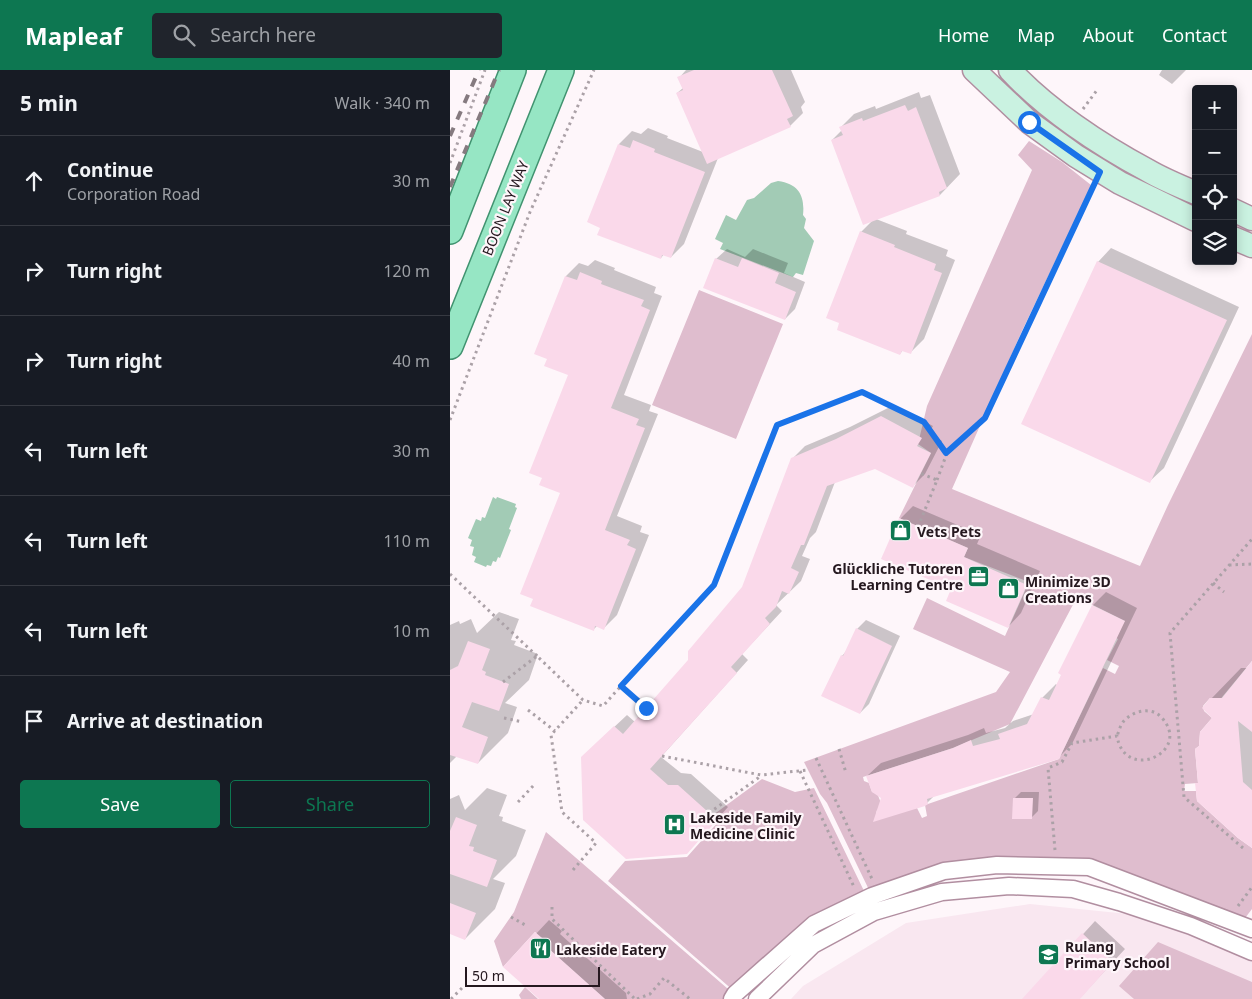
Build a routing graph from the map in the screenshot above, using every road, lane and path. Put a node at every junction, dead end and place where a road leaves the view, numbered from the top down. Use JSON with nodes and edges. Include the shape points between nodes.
{"nodes":[{"id":1,"x":485,"y":70,"type":"edge"},
{"id":2,"x":513,"y":70,"type":"edge"},
{"id":3,"x":561,"y":70,"type":"edge"},
{"id":4,"x":594,"y":70,"type":"edge"},
{"id":5,"x":974,"y":70,"type":"edge"},
{"id":6,"x":1010,"y":70,"type":"edge"},
{"id":7,"x":1097,"y":90,"type":"dead end"},
{"id":8,"x":1084,"y":107,"type":"dead end"},
{"id":9,"x":1132,"y":162,"type":"junction"},
{"id":10,"x":450,"y":163,"type":"edge"},
{"id":11,"x":1100,"y":172,"type":"junction"},
{"id":12,"x":1120,"y":183,"type":"junction"},
{"id":13,"x":1192,"y":191,"type":"edge"},
{"id":14,"x":1237,"y":212,"type":"edge"},
{"id":15,"x":1192,"y":218,"type":"edge"},
{"id":16,"x":1252,"y":219,"type":"edge"},
{"id":17,"x":450,"y":231,"type":"edge"},
{"id":18,"x":1237,"y":240,"type":"edge"},
{"id":19,"x":1252,"y":246,"type":"edge"},
{"id":20,"x":450,"y":346,"type":"edge"},
{"id":21,"x":450,"y":420,"type":"edge"},
{"id":22,"x":946,"y":453,"type":"junction"},
{"id":23,"x":920,"y":473,"type":"dead end"},
{"id":24,"x":937,"y":480,"type":"junction"},
{"id":25,"x":918,"y":527,"type":"dead end"},
{"id":26,"x":1252,"y":539,"type":"edge"},
{"id":27,"x":1252,"y":564,"type":"edge"},
{"id":28,"x":1229,"y":565,"type":"junction"},
{"id":29,"x":450,"y":574,"type":"edge"},
{"id":30,"x":1213,"y":583,"type":"junction"},
{"id":31,"x":1224,"y":592,"type":"dead end"},
{"id":32,"x":537,"y":656,"type":"junction"},
{"id":33,"x":503,"y":682,"type":"dead end"},
{"id":34,"x":621,"y":686,"type":"junction"},
{"id":35,"x":583,"y":700,"type":"junction"},
{"id":36,"x":646,"y":708,"type":"dead end"},
{"id":37,"x":528,"y":710,"type":"dead end"},
{"id":38,"x":504,"y":718,"type":"dead end"},
{"id":39,"x":523,"y":722,"type":"dead end"},
{"id":40,"x":554,"y":731,"type":"junction"},
{"id":41,"x":1178,"y":735,"type":"junction"},
{"id":42,"x":1117,"y":736,"type":"junction"},
{"id":43,"x":1171,"y":736,"type":"junction"},
{"id":44,"x":839,"y":749,"type":"dead end"},
{"id":45,"x":662,"y":756,"type":"dead end"},
{"id":46,"x":816,"y":758,"type":"dead end"},
{"id":47,"x":807,"y":770,"type":"dead end"},
{"id":48,"x":800,"y":771,"type":"junction"},
{"id":49,"x":846,"y":773,"type":"dead end"},
{"id":50,"x":761,"y":775,"type":"junction"},
{"id":51,"x":534,"y":785,"type":"dead end"},
{"id":52,"x":518,"y":802,"type":"dead end"},
{"id":53,"x":709,"y":813,"type":"dead end"},
{"id":54,"x":1242,"y":848,"type":"dead end"},
{"id":55,"x":1056,"y":858,"type":"dead end"},
{"id":56,"x":573,"y":870,"type":"dead end"},
{"id":57,"x":1252,"y":887,"type":"edge"},
{"id":58,"x":878,"y":894,"type":"junction"},
{"id":59,"x":861,"y":901,"type":"junction"},
{"id":60,"x":552,"y":907,"type":"dead end"},
{"id":61,"x":511,"y":916,"type":"dead end"},
{"id":62,"x":1229,"y":919,"type":"junction"},
{"id":63,"x":527,"y":926,"type":"dead end"},
{"id":64,"x":1252,"y":929,"type":"edge"},
{"id":65,"x":1252,"y":952,"type":"edge"},
{"id":66,"x":462,"y":987,"type":"dead end"},
{"id":67,"x":636,"y":998,"type":"edge"},
{"id":68,"x":451,"y":999,"type":"edge"},
{"id":69,"x":690,"y":999,"type":"edge"},
{"id":70,"x":732,"y":999,"type":"edge"},
{"id":71,"x":757,"y":999,"type":"edge"}],
"edges":[{"from":1,"to":10,"type":"path"},
{"from":2,"to":17,"type":"main road"},
{"from":3,"to":20,"type":"main road","name":"BOON LAY WAY"},
{"from":4,"to":21,"type":"path","via":[[530,212]]},
{"from":5,"to":11,"type":"main road","via":[[1029,122]]},
{"from":6,"to":9,"type":"main road","via":[[1062,116]]},
{"from":7,"to":8,"type":"path"},
{"from":9,"to":12,"type":"main road"},
{"from":9,"to":13,"type":"main road"},
{"from":11,"to":12,"type":"main road"},
{"from":11,"to":22,"type":"path","via":[[985,418]]},
{"from":12,"to":15,"type":"main road"},
{"from":14,"to":16,"type":"main road"},
{"from":18,"to":19,"type":"main road"},
{"from":22,"to":24,"type":"path"},
{"from":22,"to":34,"type":"path","via":[[924,422],[862,392],[777,425],[714,585]]},
{"from":23,"to":24,"type":"path"},
{"from":24,"to":25,"type":"path"},
{"from":26,"to":28,"type":"path"},
{"from":27,"to":28,"type":"path"},
{"from":28,"to":30,"type":"path"},
{"from":29,"to":32,"type":"path"},
{"from":30,"to":31,"type":"path"},
{"from":30,"to":41,"type":"path","via":[[1170,633]]},
{"from":32,"to":33,"type":"path"},
{"from":32,"to":35,"type":"path"},
{"from":34,"to":35,"type":"path","via":[[603,706]]},
{"from":34,"to":36,"type":"path"},
{"from":35,"to":40,"type":"path"},
{"from":37,"to":40,"type":"path"},
{"from":38,"to":39,"type":"path"},
{"from":40,"to":56,"type":"path","via":[[550,735],[562,812],[596,843]]},
{"from":41,"to":43,"type":"path"},
{"from":41,"to":54,"type":"path","via":[[1184,797]]},
{"from":42,"to":43,"type":"path","via":[[1123,752],[1142,761],[1158,756]]},
{"from":42,"to":43,"type":"path","via":[[1125,720],[1144,710],[1162,718]]},
{"from":42,"to":55,"type":"path","via":[[1072,743],[1062,762],[1048,768]]},
{"from":44,"to":49,"type":"path"},
{"from":45,"to":50,"type":"path"},
{"from":46,"to":58,"type":"path"},
{"from":47,"to":48,"type":"path"},
{"from":48,"to":50,"type":"path"},
{"from":48,"to":59,"type":"path"},
{"from":50,"to":53,"type":"path"},
{"from":51,"to":52,"type":"path"},
{"from":57,"to":62,"type":"path"},
{"from":58,"to":59,"type":"street"},
{"from":58,"to":62,"type":"street","via":[[944,870],[997,865],[1088,867]]},
{"from":59,"to":70,"type":"street","via":[[814,924]]},
{"from":60,"to":67,"type":"path","via":[[552,919]]},
{"from":61,"to":63,"type":"path"},
{"from":62,"to":64,"type":"street"},
{"from":65,"to":71,"type":"street","via":[[1191,926],[1074,889],[1009,886],[942,892],[874,912],[813,945]]},
{"from":66,"to":68,"type":"path"},
{"from":67,"to":69,"type":"path","via":[[650,994],[664,978]]}]}
